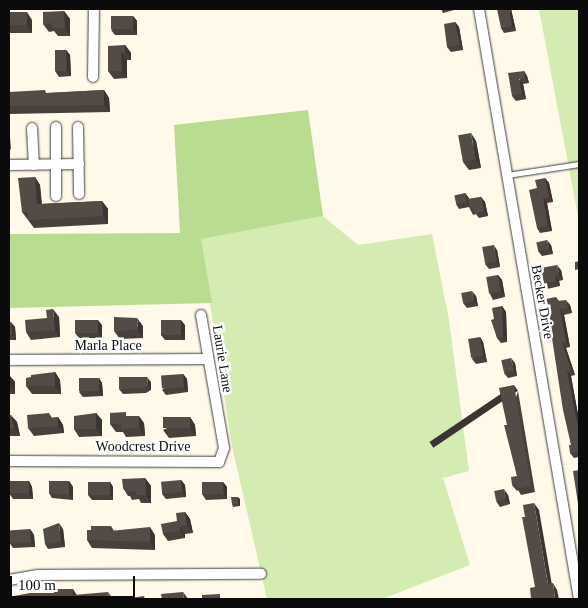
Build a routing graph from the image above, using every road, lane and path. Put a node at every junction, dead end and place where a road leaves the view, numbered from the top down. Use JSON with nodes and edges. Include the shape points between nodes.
{"nodes":[{"id":1,"x":94,"y":9,"type":"edge"},
{"id":2,"x":479,"y":9,"type":"edge"},
{"id":3,"x":93,"y":76,"type":"dead end"},
{"id":4,"x":56,"y":127,"type":"dead end"},
{"id":5,"x":78,"y":127,"type":"dead end"},
{"id":6,"x":32,"y":128,"type":"dead end"},
{"id":7,"x":56,"y":164,"type":"junction"},
{"id":8,"x":79,"y":164,"type":"junction"},
{"id":9,"x":579,"y":164,"type":"edge"},
{"id":10,"x":9,"y":165,"type":"edge"},
{"id":11,"x":34,"y":165,"type":"junction"},
{"id":12,"x":507,"y":175,"type":"junction"},
{"id":13,"x":79,"y":194,"type":"dead end"},
{"id":14,"x":56,"y":196,"type":"dead end"},
{"id":15,"x":201,"y":315,"type":"dead end"},
{"id":16,"x":208,"y":359,"type":"junction"},
{"id":17,"x":9,"y":360,"type":"edge"},
{"id":18,"x":216,"y":407,"type":"joint"},
{"id":19,"x":9,"y":461,"type":"edge"},
{"id":20,"x":261,"y":574,"type":"dead end"},
{"id":21,"x":9,"y":580,"type":"edge"},
{"id":22,"x":579,"y":599,"type":"edge"}],
"edges":[{"from":1,"to":3,"type":"street"},
{"from":2,"to":12,"type":"street","name":"Becker Drive"},
{"from":4,"to":7,"type":"street"},
{"from":5,"to":8,"type":"street"},
{"from":6,"to":11,"type":"street"},
{"from":7,"to":8,"type":"street"},
{"from":7,"to":11,"type":"street"},
{"from":7,"to":14,"type":"street"},
{"from":8,"to":13,"type":"street"},
{"from":9,"to":12,"type":"lane"},
{"from":10,"to":11,"type":"street"},
{"from":12,"to":22,"type":"street","name":"Becker Drive"},
{"from":15,"to":16,"type":"street","name":"Laurie Lane"},
{"from":16,"to":17,"type":"street","name":"Marla Place"},
{"from":16,"to":18,"type":"street","name":"Laurie Lane"},
{"from":18,"to":19,"type":"street","name":"Woodcrest Drive","via":[[224,448],[219,462]]},
{"from":20,"to":21,"type":"street","via":[[37,576]]}]}
